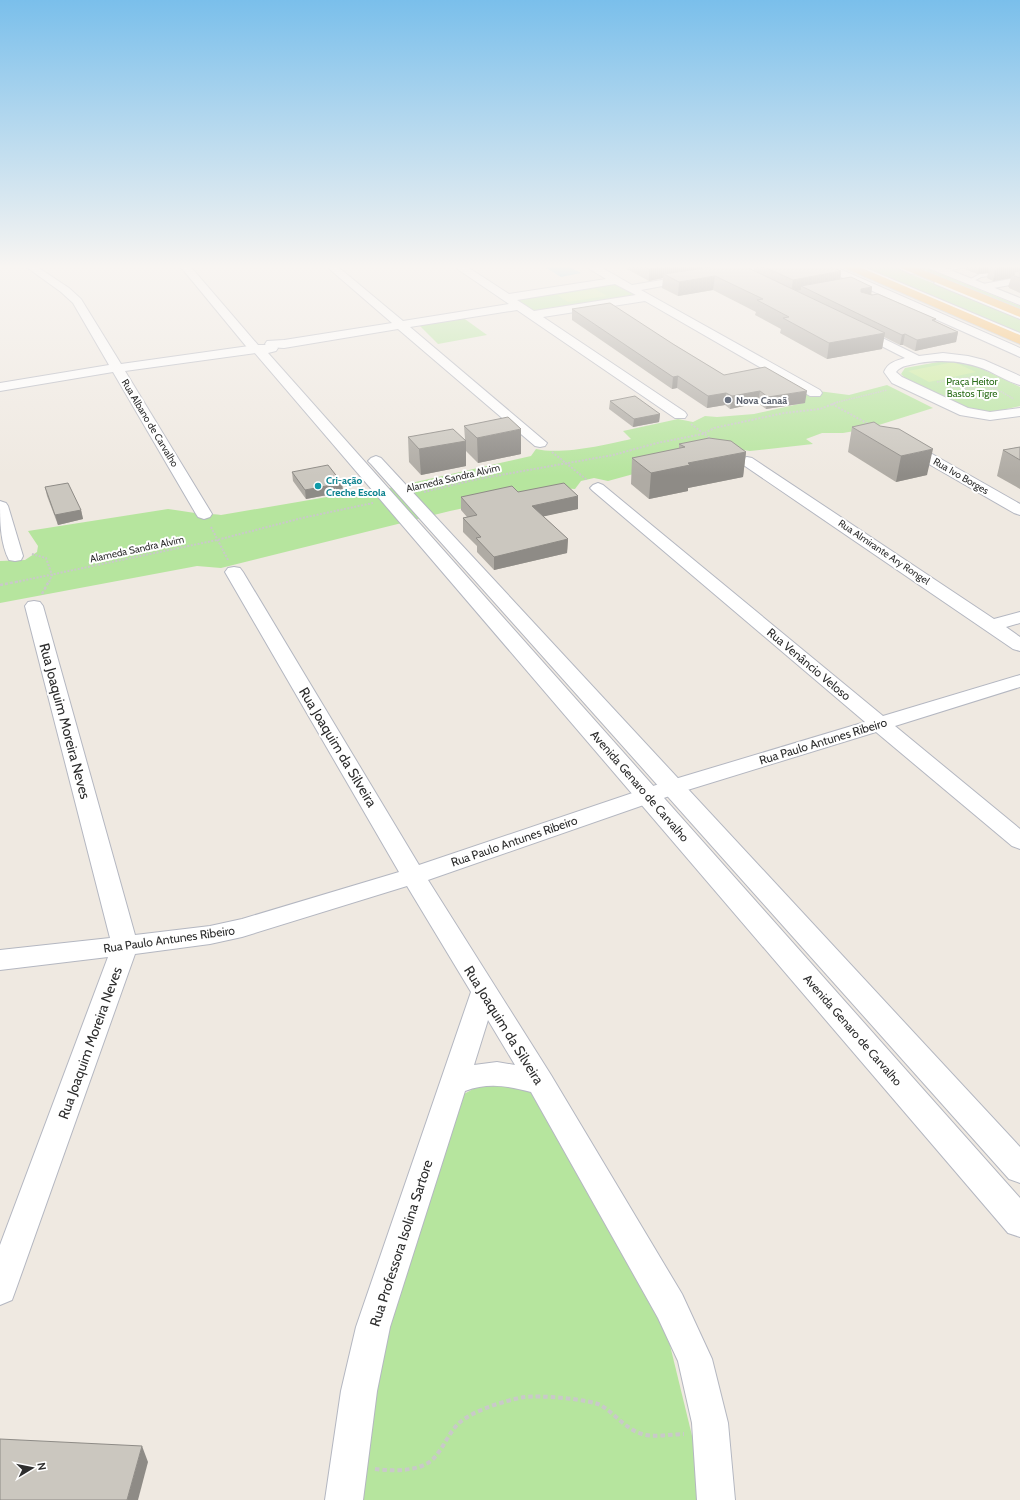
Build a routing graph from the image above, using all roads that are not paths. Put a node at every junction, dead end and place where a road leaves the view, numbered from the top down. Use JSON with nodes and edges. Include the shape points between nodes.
{"nodes":[{"id":1,"x":97,"y":336,"type":"edge"},
{"id":2,"x":253,"y":336,"type":"edge"},
{"id":3,"x":325,"y":336,"type":"edge"},
{"id":4,"x":413,"y":336,"type":"edge"},
{"id":5,"x":563,"y":336,"type":"edge"},
{"id":6,"x":715,"y":336,"type":"edge"},
{"id":7,"x":869,"y":336,"type":"edge"},
{"id":8,"x":973,"y":336,"type":"edge"},
{"id":9,"x":1007,"y":336,"type":"edge"},
{"id":10,"x":1019,"y":338,"type":"edge"},
{"id":11,"x":263,"y":346,"type":"junction"},
{"id":12,"x":918,"y":360,"type":"junction"},
{"id":13,"x":1019,"y":360,"type":"edge"},
{"id":14,"x":992,"y":367,"type":"junction"},
{"id":15,"x":117,"y":368,"type":"junction"},
{"id":16,"x":1018,"y":380,"type":"edge"},
{"id":17,"x":0,"y":387,"type":"edge"},
{"id":18,"x":815,"y":393,"type":"road end"},
{"id":19,"x":1020,"y":412,"type":"edge"},
{"id":20,"x":680,"y":415,"type":"dead end"},
{"id":21,"x":881,"y":431,"type":"edge"},
{"id":22,"x":540,"y":443,"type":"dead end"},
{"id":23,"x":747,"y":460,"type":"dead end"},
{"id":24,"x":598,"y":488,"type":"road end"},
{"id":25,"x":0,"y":506,"type":"edge"},
{"id":26,"x":1020,"y":510,"type":"edge"},
{"id":27,"x":204,"y":514,"type":"road end"},
{"id":28,"x":15,"y":556,"type":"road end"},
{"id":29,"x":234,"y":572,"type":"road end"},
{"id":30,"x":34,"y":606,"type":"road end"},
{"id":31,"x":1020,"y":617,"type":"edge"},
{"id":32,"x":993,"y":625,"type":"junction"},
{"id":33,"x":1020,"y":645,"type":"edge"},
{"id":34,"x":1020,"y":681,"type":"edge"},
{"id":35,"x":880,"y":723,"type":"junction"},
{"id":36,"x":661,"y":791,"type":"junction"},
{"id":37,"x":1020,"y":841,"type":"edge"},
{"id":38,"x":413,"y":876,"type":"junction"},
{"id":39,"x":125,"y":946,"type":"junction"},
{"id":40,"x":0,"y":960,"type":"edge"},
{"id":41,"x":484,"y":992,"type":"junction"},
{"id":42,"x":541,"y":1083,"type":"junction"},
{"id":43,"x":453,"y":1084,"type":"junction"},
{"id":44,"x":1020,"y":1169,"type":"edge"},
{"id":45,"x":1020,"y":1222,"type":"edge"},
{"id":46,"x":0,"y":1289,"type":"edge"},
{"id":47,"x":344,"y":1500,"type":"edge"},
{"id":48,"x":716,"y":1500,"type":"edge"}],
"edges":[{"from":1,"to":15,"type":"street","name":"Rua Albano de Carvalho"},
{"from":2,"to":11,"type":"street","name":"Avenida Genaro de Carvalho"},
{"from":3,"to":11,"type":"street"},
{"from":4,"to":22,"type":"street"},
{"from":5,"to":20,"type":"street"},
{"from":6,"to":18,"type":"street"},
{"from":7,"to":12,"type":"street"},
{"from":8,"to":13,"type":"street"},
{"from":9,"to":10,"type":"highway"},
{"from":11,"to":15,"type":"street"},
{"from":11,"to":36,"type":"street","name":"Avenida Genaro de Carvalho"},
{"from":12,"to":14,"type":"street","via":[[950,357],[972,360]]},
{"from":12,"to":19,"type":"street","via":[[901,363],[890,372],[894,378],[907,385],[942,395],[965,412],[998,416]]},
{"from":13,"to":14,"type":"street"},
{"from":14,"to":16,"type":"street"},
{"from":15,"to":17,"type":"street"},
{"from":15,"to":27,"type":"street","name":"Rua Albano de Carvalho"},
{"from":21,"to":26,"type":"street","name":"Rua Ivo Borges"},
{"from":23,"to":32,"type":"street","name":"Rua Almirante Ary Rongel"},
{"from":24,"to":35,"type":"street","name":"Rua Venâncio Veloso"},
{"from":25,"to":28,"type":"street"},
{"from":29,"to":38,"type":"street","name":"Rua Joaquim da Silveira"},
{"from":30,"to":39,"type":"street","name":"Rua Joaquim Moreira Neves"},
{"from":31,"to":32,"type":"street"},
{"from":32,"to":33,"type":"street","name":"Rua Almirante Ary Rongel"},
{"from":34,"to":35,"type":"street","name":"Rua Paulo Antunes Ribeiro"},
{"from":35,"to":36,"type":"street","name":"Rua Paulo Antunes Ribeiro"},
{"from":35,"to":37,"type":"street","name":"Rua Venâncio Veloso"},
{"from":36,"to":38,"type":"street","name":"Rua Paulo Antunes Ribeiro"},
{"from":36,"to":44,"type":"street","name":"Avenida Genaro de Carvalho"},
{"from":36,"to":45,"type":"street","name":"Avenida Genaro de Carvalho"},
{"from":38,"to":39,"type":"street","name":"Rua Paulo Antunes Ribeiro","via":[[242,928],[210,935]]},
{"from":38,"to":41,"type":"street","name":"Rua Joaquim da Silveira"},
{"from":39,"to":40,"type":"street","name":"Rua Paulo Antunes Ribeiro"},
{"from":39,"to":46,"type":"street","name":"Rua Joaquim Moreira Neves"},
{"from":41,"to":42,"type":"street","name":"Rua Joaquim da Silveira"},
{"from":41,"to":43,"type":"street","name":"Rua Professora Isolina Sartore"},
{"from":42,"to":43,"type":"street","via":[[505,1073],[487,1073],[471,1076]]},
{"from":42,"to":48,"type":"street","name":"Rua Joaquim da Silveira","via":[[670,1306],[695,1359],[710,1423]]},
{"from":43,"to":47,"type":"street","name":"Rua Professora Isolina Sartore","via":[[373,1326],[359,1391]]}]}
